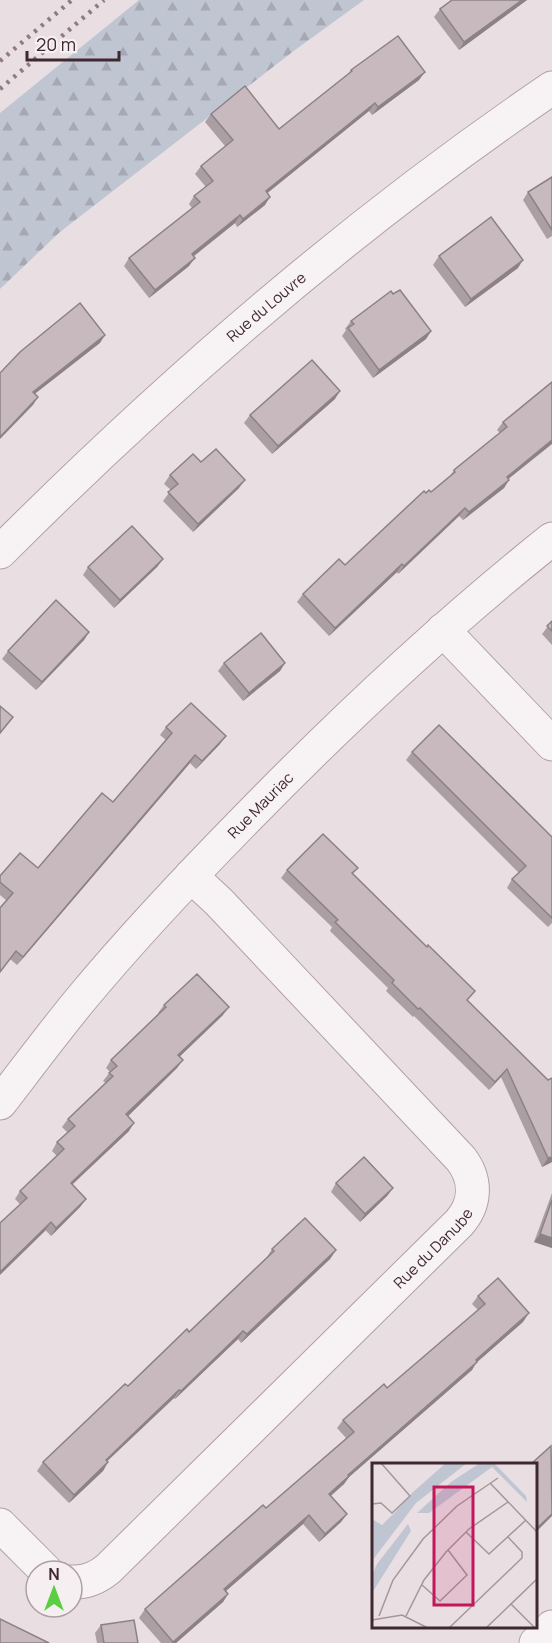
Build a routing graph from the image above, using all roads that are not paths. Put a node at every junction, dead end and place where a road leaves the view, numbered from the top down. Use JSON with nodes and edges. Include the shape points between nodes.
{"nodes":[{"id":1,"x":552,"y":88,"type":"edge"},
{"id":2,"x":552,"y":538,"type":"edge"},
{"id":3,"x":0,"y":552,"type":"edge"},
{"id":4,"x":444,"y":630,"type":"junction"},
{"id":5,"x":552,"y":744,"type":"edge"},
{"id":6,"x":191,"y":876,"type":"junction"},
{"id":7,"x":0,"y":1103,"type":"edge"},
{"id":8,"x":0,"y":1525,"type":"edge"},
{"id":9,"x":34,"y":1559,"type":"edge"},
{"id":10,"x":84,"y":1582,"type":"edge"},
{"id":11,"x":552,"y":1628,"type":"edge"},
{"id":12,"x":536,"y":1643,"type":"edge"}],
"edges":[{"from":1,"to":3,"type":"street","name":"Rue du Louvre","via":[[457,154],[271,302],[165,394]]},
{"from":2,"to":4,"type":"street","name":"Rue Mauriac"},
{"from":4,"to":5,"type":"street"},
{"from":4,"to":6,"type":"street","name":"Rue Mauriac","via":[[372,693]]},
{"from":6,"to":7,"type":"street","name":"Rue Mauriac","via":[[82,999]]},
{"from":6,"to":10,"type":"street","name":"Rue du Danube","via":[[461,1159],[473,1183],[472,1200],[459,1223],[108,1569]]},
{"from":8,"to":9,"type":"street"},
{"from":11,"to":12,"type":"street"}]}
